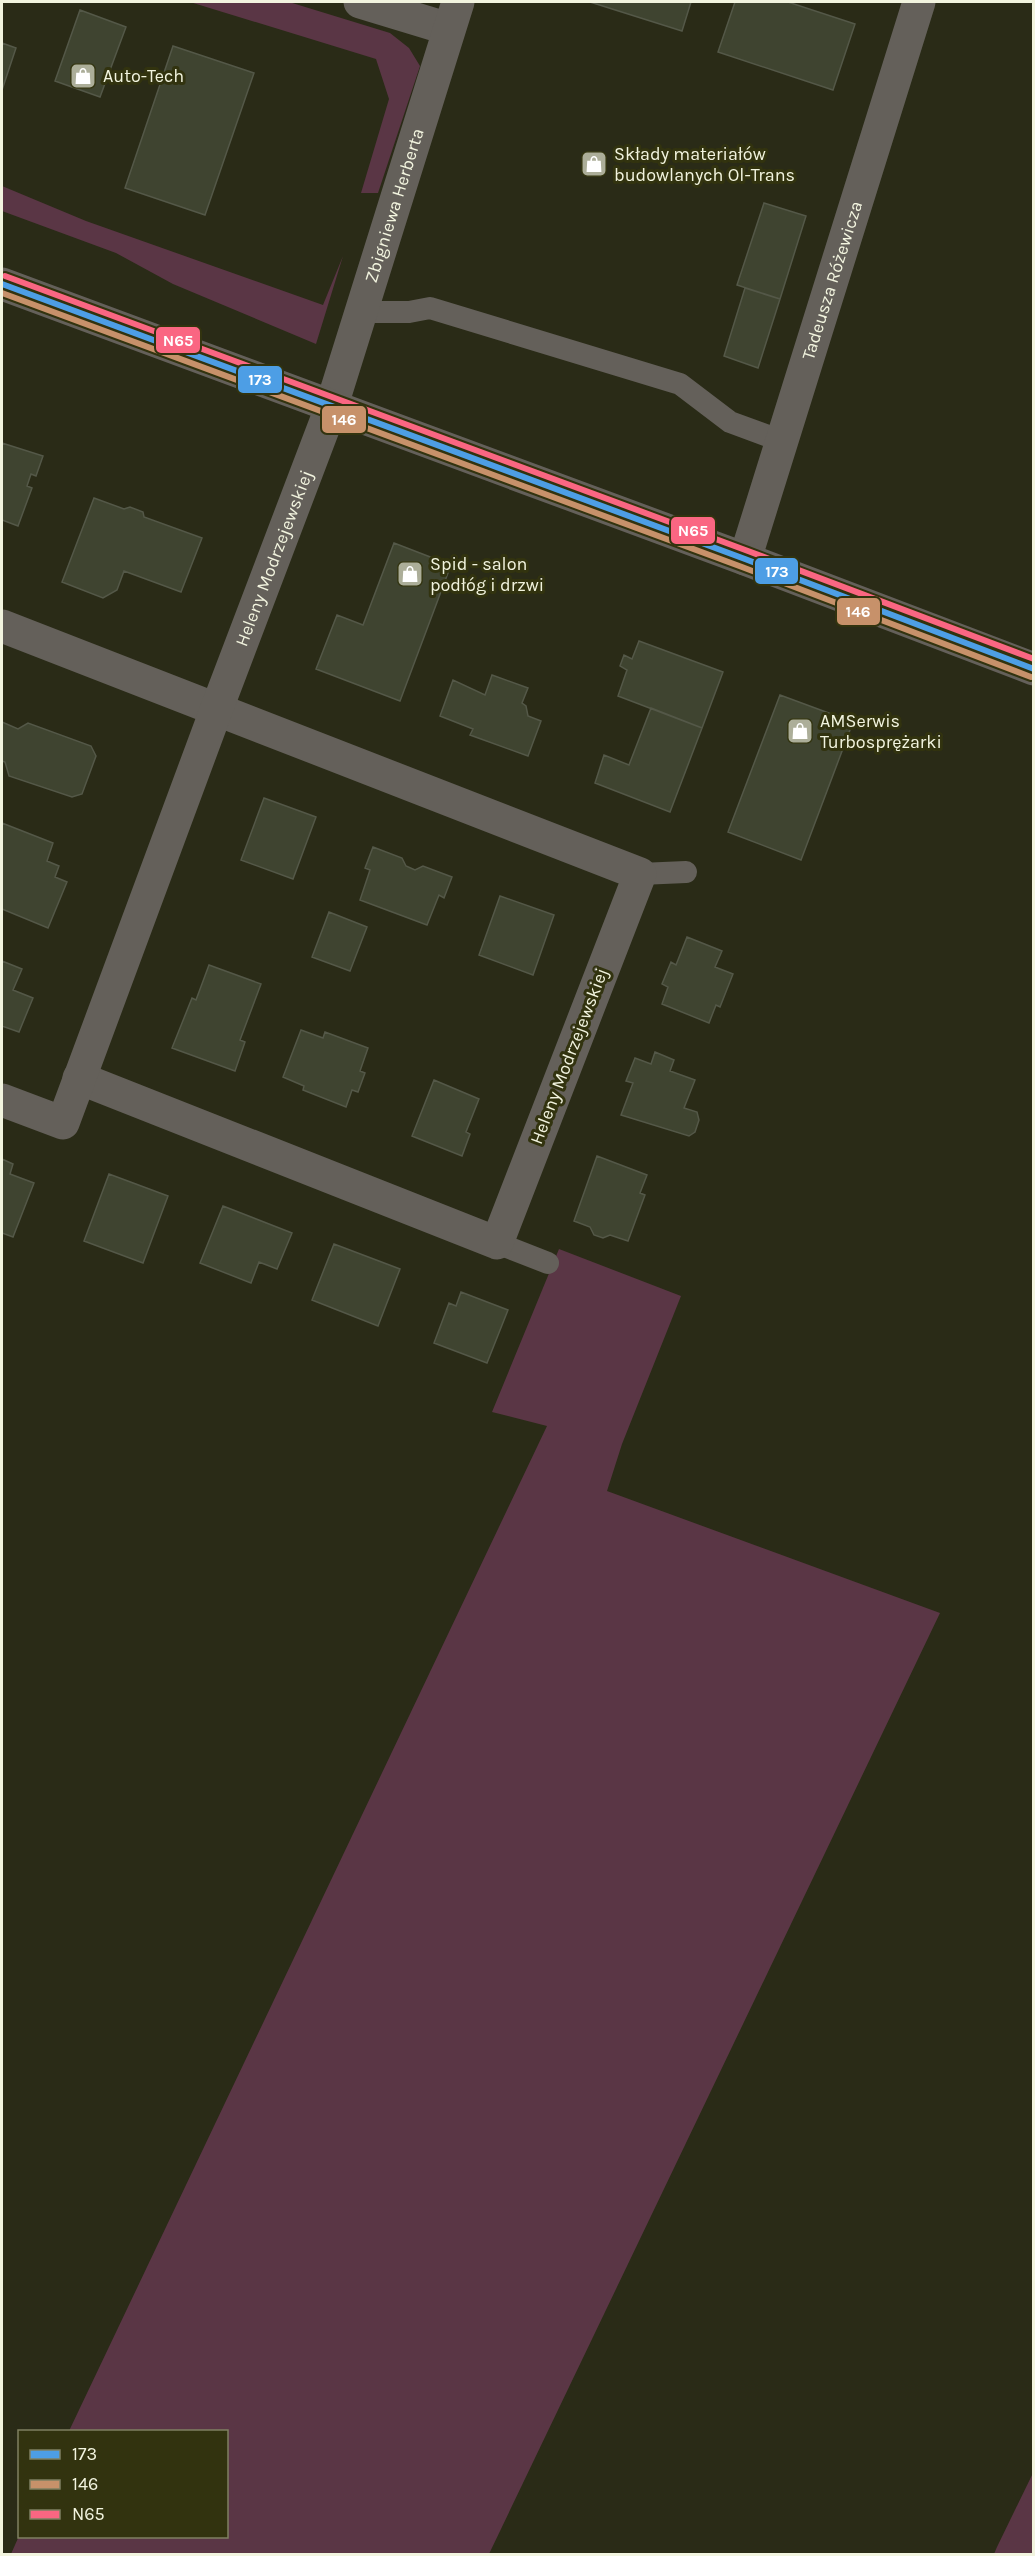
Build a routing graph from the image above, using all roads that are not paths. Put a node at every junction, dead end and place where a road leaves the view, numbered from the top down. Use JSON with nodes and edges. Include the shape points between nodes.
{"nodes":[{"id":1,"x":360,"y":2,"type":"edge"},
{"id":2,"x":919,"y":2,"type":"edge"},
{"id":3,"x":454,"y":15,"type":"edge"},
{"id":4,"x":2,"y":285,"type":"edge"},
{"id":5,"x":362,"y":312,"type":"junction"},
{"id":6,"x":331,"y":408,"type":"junction"},
{"id":7,"x":782,"y":441,"type":"junction"},
{"id":8,"x":745,"y":559,"type":"junction"},
{"id":9,"x":2,"y":626,"type":"edge"},
{"id":10,"x":1034,"y":669,"type":"edge"},
{"id":11,"x":217,"y":708,"type":"junction"},
{"id":12,"x":686,"y":872,"type":"dead end"},
{"id":13,"x":640,"y":874,"type":"junction"},
{"id":14,"x":79,"y":1078,"type":"junction"},
{"id":15,"x":2,"y":1100,"type":"edge"},
{"id":16,"x":497,"y":1243,"type":"junction"},
{"id":17,"x":548,"y":1263,"type":"dead end"}],
"edges":[{"from":1,"to":3,"type":"street"},
{"from":2,"to":7,"type":"street","name":"Tadeusza Różewicza"},
{"from":3,"to":5,"type":"street","name":"Zbigniewa Herberta"},
{"from":4,"to":6,"type":"street"},
{"from":5,"to":6,"type":"street","name":"Zbigniewa Herberta"},
{"from":5,"to":7,"type":"lane","via":[[430,308],[680,384],[730,422]]},
{"from":6,"to":8,"type":"street"},
{"from":6,"to":11,"type":"street","name":"Heleny Modrzejewskiej"},
{"from":7,"to":8,"type":"street","name":"Tadeusza Różewicza"},
{"from":8,"to":10,"type":"street"},
{"from":9,"to":11,"type":"street"},
{"from":11,"to":13,"type":"street"},
{"from":11,"to":14,"type":"street","name":"Heleny Modrzejewskiej"},
{"from":12,"to":13,"type":"lane"},
{"from":13,"to":16,"type":"street","name":"Heleny Modrzejewskiej"},
{"from":14,"to":15,"type":"street","name":"Heleny Modrzejewskiej","via":[[63,1124]]},
{"from":14,"to":16,"type":"street"},
{"from":16,"to":17,"type":"lane"}]}
